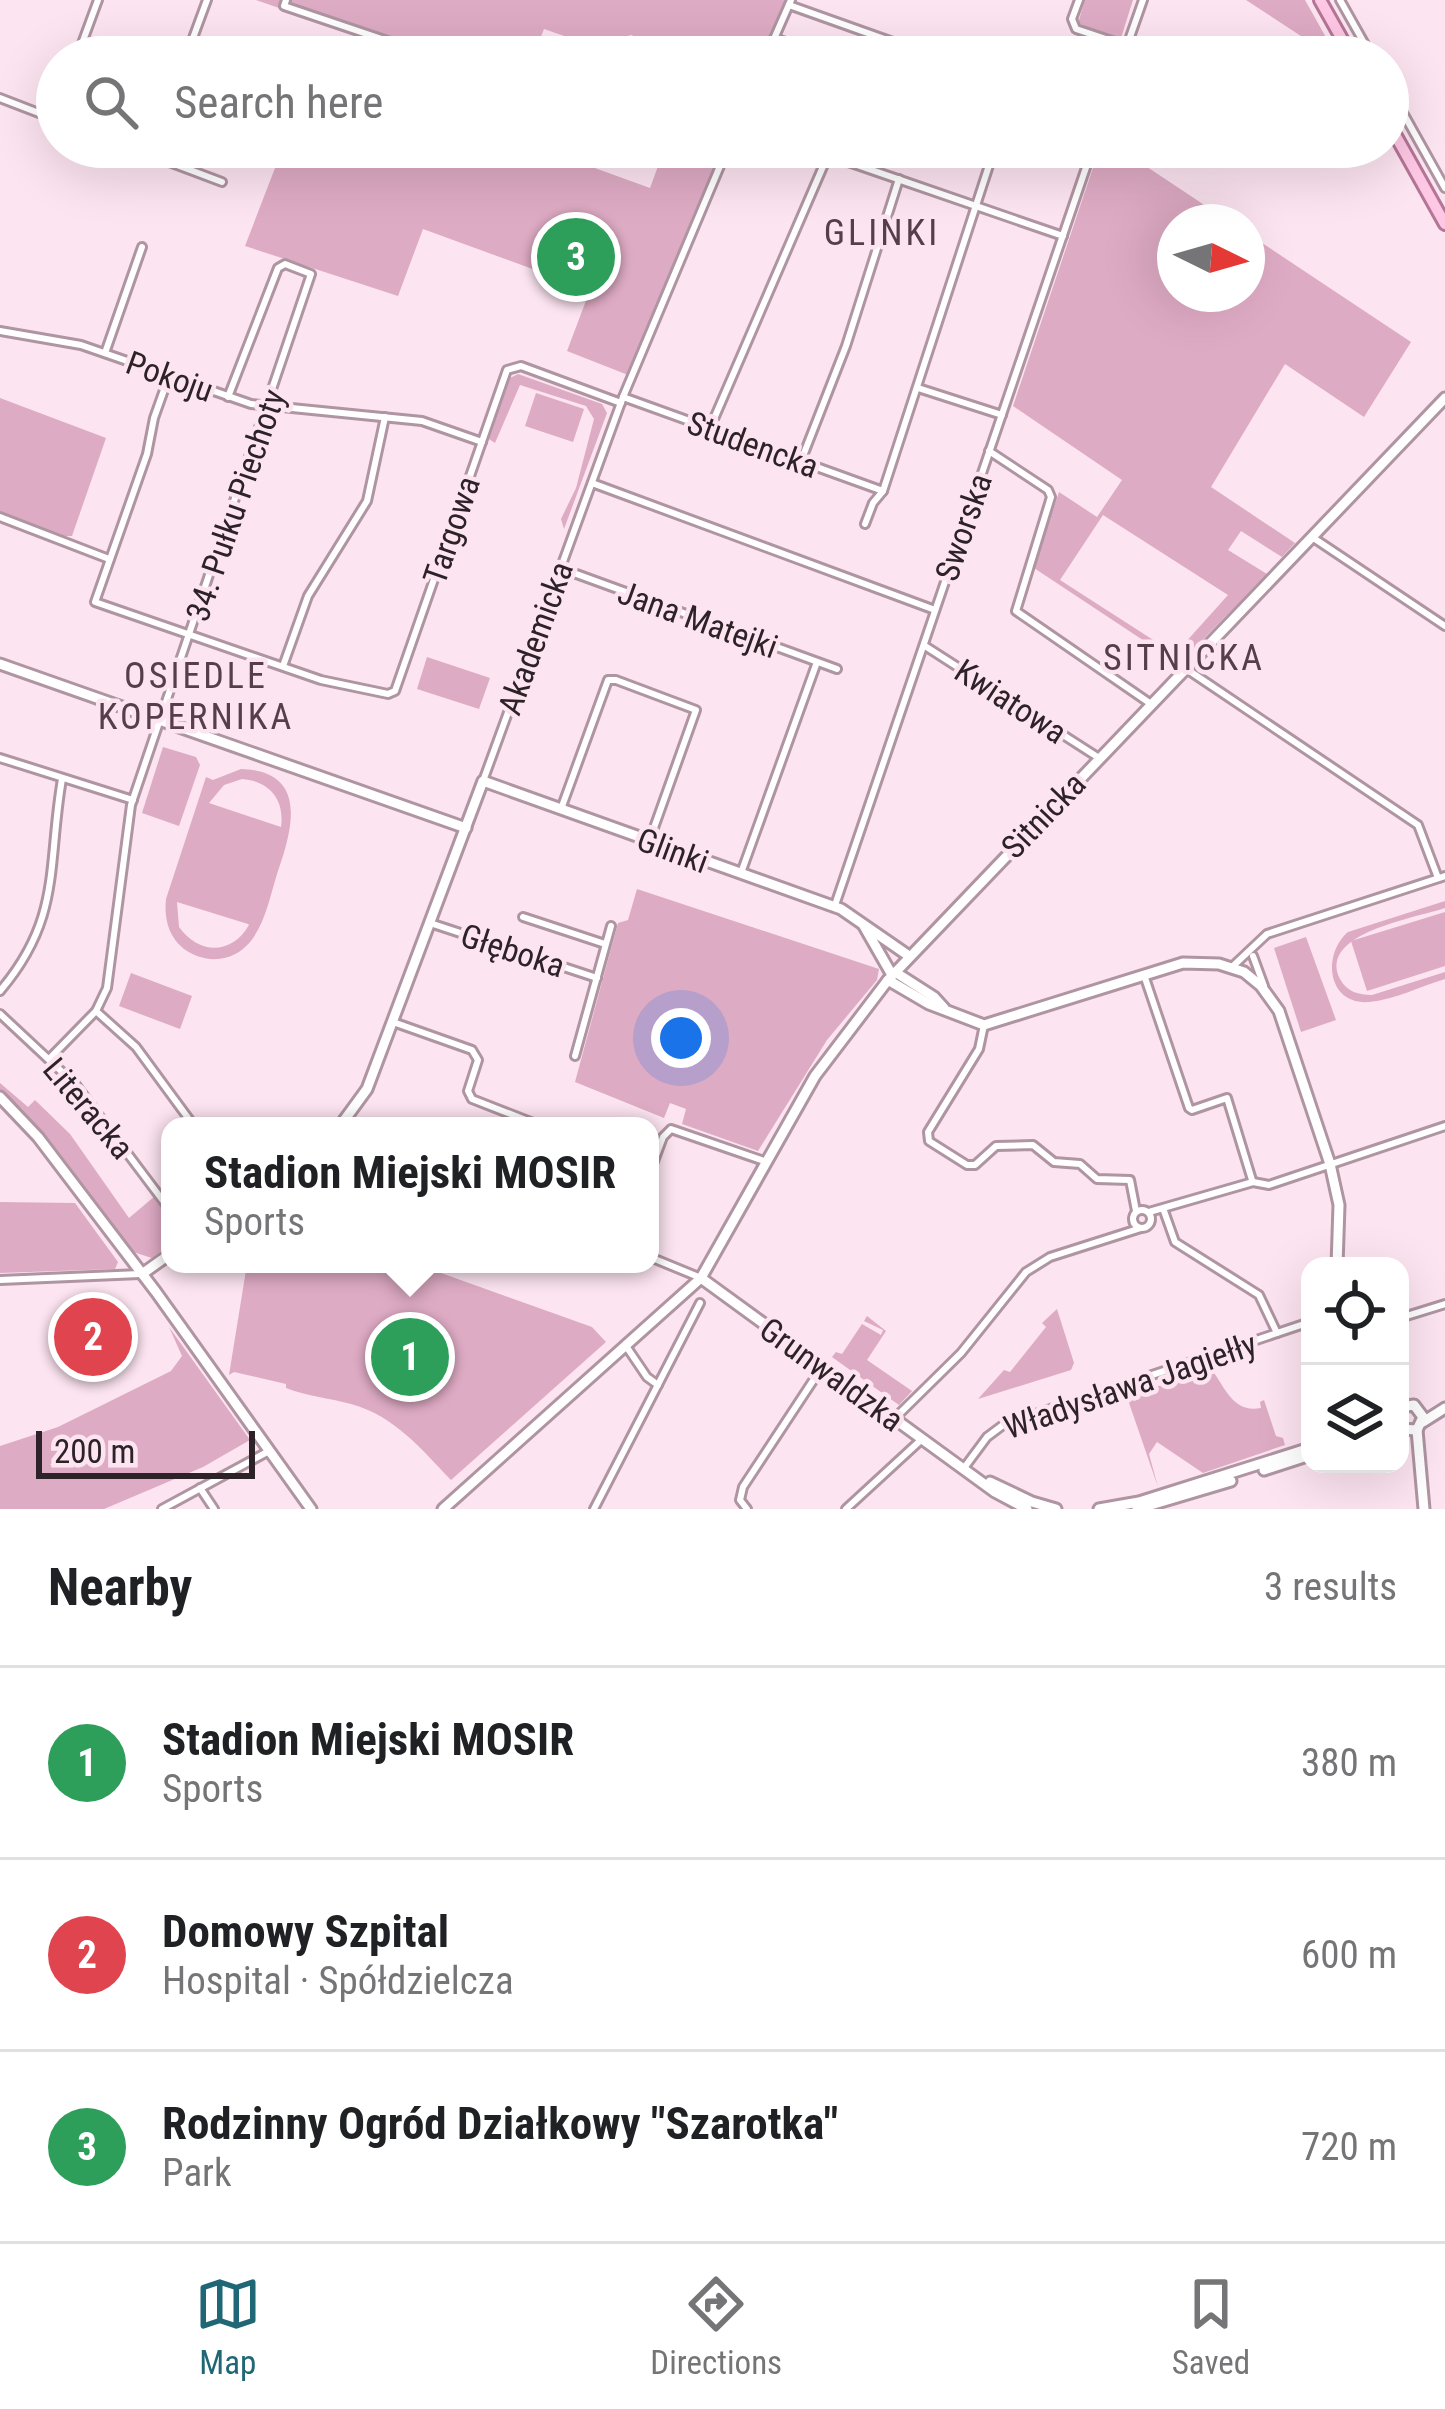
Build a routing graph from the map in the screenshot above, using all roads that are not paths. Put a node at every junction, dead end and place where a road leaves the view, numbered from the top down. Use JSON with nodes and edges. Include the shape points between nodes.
{"nodes":[{"id":1,"x":98,"y":0,"type":"edge"},
{"id":2,"x":207,"y":0,"type":"edge"},
{"id":3,"x":286,"y":0,"type":"edge"},
{"id":4,"x":1079,"y":0,"type":"edge"},
{"id":5,"x":1143,"y":0,"type":"edge"},
{"id":6,"x":1320,"y":0,"type":"edge"},
{"id":7,"x":1340,"y":0,"type":"edge"},
{"id":8,"x":790,"y":2,"type":"edge"},
{"id":9,"x":85,"y":36,"type":"edge"},
{"id":10,"x":194,"y":36,"type":"edge"},
{"id":11,"x":373,"y":36,"type":"edge"},
{"id":12,"x":775,"y":36,"type":"edge"},
{"id":13,"x":880,"y":36,"type":"edge"},
{"id":14,"x":1097,"y":36,"type":"edge"},
{"id":15,"x":1130,"y":36,"type":"edge"},
{"id":16,"x":1340,"y":36,"type":"edge"},
{"id":17,"x":1360,"y":36,"type":"edge"},
{"id":18,"x":0,"y":98,"type":"edge"},
{"id":19,"x":36,"y":110,"type":"edge"},
{"id":20,"x":1409,"y":124,"type":"edge"},
{"id":21,"x":1409,"y":160,"type":"edge"},
{"id":22,"x":189,"y":168,"type":"edge"},
{"id":23,"x":719,"y":168,"type":"edge"},
{"id":24,"x":822,"y":168,"type":"edge"},
{"id":25,"x":866,"y":168,"type":"edge"},
{"id":26,"x":988,"y":168,"type":"edge"},
{"id":27,"x":1084,"y":168,"type":"edge"},
{"id":28,"x":899,"y":179,"type":"junction"},
{"id":29,"x":222,"y":182,"type":"dead end"},
{"id":30,"x":1445,"y":188,"type":"edge"},
{"id":31,"x":976,"y":206,"type":"junction"},
{"id":32,"x":1445,"y":224,"type":"edge"},
{"id":33,"x":1064,"y":236,"type":"junction"},
{"id":34,"x":142,"y":247,"type":"dead end"},
{"id":35,"x":0,"y":331,"type":"edge"},
{"id":36,"x":105,"y":352,"type":"junction"},
{"id":37,"x":512,"y":366,"type":"joint"},
{"id":38,"x":169,"y":376,"type":"junction"},
{"id":39,"x":918,"y":388,"type":"junction"},
{"id":40,"x":228,"y":397,"type":"junction"},
{"id":41,"x":1445,"y":398,"type":"edge"},
{"id":42,"x":622,"y":400,"type":"junction"},
{"id":43,"x":269,"y":406,"type":"junction"},
{"id":44,"x":1002,"y":415,"type":"junction"},
{"id":45,"x":385,"y":417,"type":"junction"},
{"id":46,"x":710,"y":428,"type":"junction"},
{"id":47,"x":482,"y":442,"type":"junction"},
{"id":48,"x":989,"y":451,"type":"junction"},
{"id":49,"x":801,"y":461,"type":"junction"},
{"id":50,"x":592,"y":483,"type":"junction"},
{"id":51,"x":883,"y":491,"type":"junction"},
{"id":52,"x":0,"y":517,"type":"edge"},
{"id":53,"x":865,"y":524,"type":"dead end"},
{"id":54,"x":1312,"y":537,"type":"junction"},
{"id":55,"x":110,"y":559,"type":"junction"},
{"id":56,"x":560,"y":568,"type":"junction"},
{"id":57,"x":935,"y":610,"type":"junction"},
{"id":58,"x":1445,"y":626,"type":"edge"},
{"id":59,"x":190,"y":635,"type":"junction"},
{"id":60,"x":924,"y":645,"type":"junction"},
{"id":61,"x":817,"y":662,"type":"junction"},
{"id":62,"x":0,"y":664,"type":"edge"},
{"id":63,"x":282,"y":667,"type":"junction"},
{"id":64,"x":1185,"y":668,"type":"junction"},
{"id":65,"x":837,"y":669,"type":"dead end"},
{"id":66,"x":1151,"y":704,"type":"junction"},
{"id":67,"x":161,"y":721,"type":"junction"},
{"id":68,"x":0,"y":758,"type":"edge"},
{"id":69,"x":1099,"y":758,"type":"junction"},
{"id":70,"x":62,"y":778,"type":"junction"},
{"id":71,"x":483,"y":781,"type":"junction"},
{"id":72,"x":133,"y":800,"type":"junction"},
{"id":73,"x":561,"y":809,"type":"junction"},
{"id":74,"x":466,"y":827,"type":"junction"},
{"id":75,"x":650,"y":841,"type":"junction"},
{"id":76,"x":740,"y":874,"type":"junction"},
{"id":77,"x":1442,"y":877,"type":"edge"},
{"id":78,"x":834,"y":907,"type":"junction"},
{"id":79,"x":523,"y":917,"type":"dead end"},
{"id":80,"x":861,"y":921,"type":"junction"},
{"id":81,"x":430,"y":923,"type":"junction"},
{"id":82,"x":611,"y":926,"type":"dead end"},
{"id":83,"x":1258,"y":942,"type":"junction"},
{"id":84,"x":606,"y":944,"type":"junction"},
{"id":85,"x":909,"y":956,"type":"junction"},
{"id":86,"x":1252,"y":956,"type":"junction"},
{"id":87,"x":1238,"y":969,"type":"junction"},
{"id":88,"x":1144,"y":975,"type":"junction"},
{"id":89,"x":892,"y":976,"type":"junction"},
{"id":90,"x":597,"y":978,"type":"junction"},
{"id":91,"x":0,"y":992,"type":"edge"},
{"id":92,"x":1269,"y":994,"type":"junction"},
{"id":93,"x":96,"y":1011,"type":"junction"},
{"id":94,"x":0,"y":1014,"type":"edge"},
{"id":95,"x":393,"y":1022,"type":"junction"},
{"id":96,"x":984,"y":1025,"type":"junction"},
{"id":97,"x":575,"y":1057,"type":"dead end"},
{"id":98,"x":50,"y":1058,"type":"junction"},
{"id":99,"x":0,"y":1097,"type":"edge"},
{"id":100,"x":187,"y":1117,"type":"edge"},
{"id":101,"x":347,"y":1117,"type":"edge"},
{"id":102,"x":518,"y":1117,"type":"edge"},
{"id":103,"x":1445,"y":1126,"type":"edge"},
{"id":104,"x":659,"y":1148,"type":"edge"},
{"id":105,"x":764,"y":1161,"type":"junction"},
{"id":106,"x":1330,"y":1164,"type":"junction"},
{"id":107,"x":1253,"y":1182,"type":"junction"},
{"id":108,"x":161,"y":1198,"type":"edge"},
{"id":109,"x":1136,"y":1211,"type":"junction"},
{"id":110,"x":1164,"y":1211,"type":"junction"},
{"id":111,"x":1150,"y":1216,"type":"junction"},
{"id":112,"x":1137,"y":1225,"type":"junction"},
{"id":113,"x":1337,"y":1257,"type":"edge"},
{"id":114,"x":161,"y":1260,"type":"edge"},
{"id":115,"x":659,"y":1261,"type":"edge"},
{"id":116,"x":142,"y":1274,"type":"junction"},
{"id":117,"x":701,"y":1278,"type":"junction"},
{"id":118,"x":0,"y":1280,"type":"edge"},
{"id":119,"x":700,"y":1303,"type":"dead end"},
{"id":120,"x":1445,"y":1304,"type":"edge"},
{"id":121,"x":1409,"y":1315,"type":"edge"},
{"id":122,"x":1301,"y":1325,"type":"edge"},
{"id":123,"x":1276,"y":1333,"type":"junction"},
{"id":124,"x":626,"y":1346,"type":"junction"},
{"id":125,"x":822,"y":1366,"type":"junction"},
{"id":126,"x":658,"y":1384,"type":"junction"},
{"id":127,"x":1410,"y":1407,"type":"edge"},
{"id":128,"x":1445,"y":1407,"type":"edge"},
{"id":129,"x":894,"y":1418,"type":"junction"},
{"id":130,"x":1412,"y":1428,"type":"edge"},
{"id":131,"x":922,"y":1439,"type":"junction"},
{"id":132,"x":269,"y":1451,"type":"junction"},
{"id":133,"x":1301,"y":1454,"type":"edge"},
{"id":134,"x":1301,"y":1454,"type":"edge"},
{"id":135,"x":964,"y":1468,"type":"junction"},
{"id":136,"x":200,"y":1488,"type":"junction"},
{"id":137,"x":1022,"y":1508,"type":"edge"},
{"id":138,"x":1042,"y":1508,"type":"edge"},
{"id":139,"x":1121,"y":1508,"type":"edge"},
{"id":140,"x":162,"y":1509,"type":"edge"},
{"id":141,"x":214,"y":1509,"type":"edge"},
{"id":142,"x":311,"y":1509,"type":"edge"},
{"id":143,"x":443,"y":1509,"type":"edge"},
{"id":144,"x":594,"y":1509,"type":"edge"},
{"id":145,"x":747,"y":1509,"type":"edge"},
{"id":146,"x":846,"y":1509,"type":"edge"},
{"id":147,"x":1056,"y":1509,"type":"edge"},
{"id":148,"x":1100,"y":1509,"type":"edge"},
{"id":149,"x":1137,"y":1509,"type":"edge"},
{"id":150,"x":1424,"y":1509,"type":"edge"}],
"edges":[{"from":1,"to":9,"type":"street"},
{"from":2,"to":10,"type":"street"},
{"from":3,"to":11,"type":"street","via":[[284,6]]},
{"from":4,"to":14,"type":"street","via":[[1076,29]]},
{"from":5,"to":15,"type":"street"},
{"from":6,"to":16,"type":"main road"},
{"from":7,"to":17,"type":"street"},
{"from":8,"to":12,"type":"street"},
{"from":8,"to":13,"type":"street"},
{"from":18,"to":19,"type":"street"},
{"from":20,"to":30,"type":"street"},
{"from":21,"to":32,"type":"main road"},
{"from":22,"to":29,"type":"street"},
{"from":23,"to":42,"type":"street","name":"Akademicka"},
{"from":24,"to":46,"type":"street"},
{"from":25,"to":28,"type":"street"},
{"from":26,"to":31,"type":"street"},
{"from":27,"to":33,"type":"street","name":"Sworska"},
{"from":28,"to":31,"type":"street"},
{"from":28,"to":49,"type":"street"},
{"from":31,"to":33,"type":"street"},
{"from":31,"to":39,"type":"street"},
{"from":33,"to":44,"type":"street","name":"Sworska"},
{"from":34,"to":36,"type":"street"},
{"from":35,"to":36,"type":"street","name":"Pokoju"},
{"from":36,"to":38,"type":"street","name":"Pokoju"},
{"from":37,"to":42,"type":"street","name":"Studencka"},
{"from":37,"to":47,"type":"street","name":"Targowa"},
{"from":38,"to":40,"type":"street","name":"Pokoju"},
{"from":38,"to":55,"type":"street"},
{"from":39,"to":44,"type":"street"},
{"from":39,"to":51,"type":"street"},
{"from":40,"to":43,"type":"street","name":"Pokoju"},
{"from":40,"to":43,"type":"street","name":"34. Pułku Piechoty","via":[[285,264],[311,274],[310,285]]},
{"from":41,"to":54,"type":"street","name":"Sitnicka"},
{"from":42,"to":46,"type":"street","name":"Studencka"},
{"from":42,"to":50,"type":"street","name":"Akademicka"},
{"from":43,"to":45,"type":"street","name":"Pokoju"},
{"from":43,"to":59,"type":"street","name":"34. Pułku Piechoty"},
{"from":44,"to":48,"type":"street","name":"Sworska"},
{"from":45,"to":47,"type":"street","name":"Pokoju"},
{"from":45,"to":63,"type":"street","via":[[367,502],[308,596]]},
{"from":46,"to":49,"type":"street","name":"Studencka"},
{"from":47,"to":63,"type":"street","name":"Targowa","via":[[392,694]]},
{"from":48,"to":57,"type":"street","name":"Sworska"},
{"from":48,"to":66,"type":"street","via":[[1051,496],[1016,611]]},
{"from":49,"to":51,"type":"street","name":"Studencka"},
{"from":50,"to":56,"type":"street","name":"Akademicka"},
{"from":50,"to":57,"type":"street"},
{"from":51,"to":53,"type":"street"},
{"from":52,"to":55,"type":"street"},
{"from":54,"to":58,"type":"street"},
{"from":54,"to":64,"type":"street","name":"Sitnicka"},
{"from":55,"to":59,"type":"street","via":[[95,602]]},
{"from":56,"to":61,"type":"street","name":"Jana Matejki"},
{"from":56,"to":71,"type":"street","name":"Akademicka"},
{"from":57,"to":60,"type":"street","name":"Sworska"},
{"from":59,"to":63,"type":"street"},
{"from":59,"to":67,"type":"street","name":"34. Pułku Piechoty"},
{"from":60,"to":69,"type":"street","name":"Kwiatowa"},
{"from":60,"to":78,"type":"street","name":"Sworska"},
{"from":61,"to":65,"type":"street","name":"Jana Matejki"},
{"from":61,"to":76,"type":"street"},
{"from":62,"to":67,"type":"street"},
{"from":64,"to":66,"type":"street","name":"Sitnicka"},
{"from":64,"to":77,"type":"street","via":[[1418,825]]},
{"from":66,"to":69,"type":"street","name":"Sitnicka"},
{"from":67,"to":72,"type":"street","name":"34. Pułku Piechoty"},
{"from":67,"to":74,"type":"street"},
{"from":68,"to":70,"type":"street"},
{"from":69,"to":85,"type":"street","name":"Sitnicka"},
{"from":70,"to":72,"type":"street"},
{"from":70,"to":91,"type":"street","via":[[44,918]]},
{"from":71,"to":73,"type":"street","name":"Glinki"},
{"from":71,"to":74,"type":"street","name":"Akademicka"},
{"from":72,"to":93,"type":"street","name":"34. Pułku Piechoty","via":[[110,979]]},
{"from":73,"to":75,"type":"street","name":"Glinki"},
{"from":73,"to":75,"type":"street","via":[[611,679],[696,710]]},
{"from":74,"to":81,"type":"street","name":"Akademicka"},
{"from":75,"to":76,"type":"street","name":"Glinki"},
{"from":76,"to":78,"type":"street","name":"Glinki"},
{"from":77,"to":83,"type":"street"},
{"from":78,"to":80,"type":"street","name":"Glinki"},
{"from":79,"to":84,"type":"street","name":"Głęboka"},
{"from":80,"to":85,"type":"street","name":"Glinki"},
{"from":80,"to":89,"type":"street"},
{"from":81,"to":90,"type":"street","name":"Głęboka"},
{"from":81,"to":95,"type":"street","name":"Akademicka"},
{"from":82,"to":84,"type":"street","name":"Głęboka"},
{"from":83,"to":86,"type":"street"},
{"from":83,"to":87,"type":"street"},
{"from":84,"to":90,"type":"street","name":"Głęboka"},
{"from":85,"to":89,"type":"street","name":"Sitnicka"},
{"from":86,"to":87,"type":"street"},
{"from":86,"to":92,"type":"street"},
{"from":87,"to":88,"type":"street","via":[[1191,962]]},
{"from":87,"to":92,"type":"street"},
{"from":88,"to":96,"type":"street"},
{"from":88,"to":107,"type":"street","via":[[1189,1108],[1227,1099]]},
{"from":89,"to":96,"type":"street"},
{"from":89,"to":105,"type":"street","name":"Sitnicka","via":[[831,1052]]},
{"from":90,"to":97,"type":"street","name":"Głęboka"},
{"from":92,"to":106,"type":"street"},
{"from":93,"to":98,"type":"street","name":"34. Pułku Piechoty"},
{"from":93,"to":100,"type":"street","via":[[136,1047]]},
{"from":94,"to":98,"type":"street","name":"Literacka"},
{"from":95,"to":101,"type":"street","name":"Akademicka","via":[[368,1089]]},
{"from":95,"to":102,"type":"street","via":[[472,1050],[472,1099]]},
{"from":96,"to":109,"type":"street","via":[[929,1141],[968,1165],[996,1146],[1029,1145],[1097,1179],[1130,1180]]},
{"from":98,"to":108,"type":"street","name":"Literacka"},
{"from":99,"to":116,"type":"street"},
{"from":103,"to":106,"type":"street"},
{"from":104,"to":105,"type":"street","via":[[671,1129]]},
{"from":105,"to":117,"type":"street","name":"Sitnicka"},
{"from":106,"to":107,"type":"street","via":[[1269,1185]]},
{"from":106,"to":113,"type":"street","via":[[1340,1205]]},
{"from":107,"to":110,"type":"street"},
{"from":109,"to":111,"type":"street"},
{"from":109,"to":112,"type":"street"},
{"from":110,"to":111,"type":"street"},
{"from":110,"to":123,"type":"street","via":[[1175,1242],[1259,1295]]},
{"from":111,"to":112,"type":"street"},
{"from":112,"to":129,"type":"street","via":[[1026,1272],[962,1353]]},
{"from":114,"to":116,"type":"street"},
{"from":115,"to":117,"type":"street"},
{"from":116,"to":118,"type":"street"},
{"from":116,"to":132,"type":"street"},
{"from":117,"to":124,"type":"street","name":"Sitnicka"},
{"from":117,"to":125,"type":"street","name":"Grunwaldzka"},
{"from":119,"to":126,"type":"street"},
{"from":120,"to":121,"type":"street"},
{"from":122,"to":123,"type":"street","name":"Władysława Jagiełły"},
{"from":123,"to":135,"type":"street","name":"Władysława Jagiełły","via":[[996,1429]]},
{"from":124,"to":126,"type":"street"},
{"from":124,"to":143,"type":"street","name":"Sitnicka"},
{"from":125,"to":129,"type":"street","name":"Grunwaldzka"},
{"from":125,"to":145,"type":"street","via":[[743,1487]]},
{"from":126,"to":144,"type":"street"},
{"from":127,"to":128,"type":"street"},
{"from":127,"to":130,"type":"street"},
{"from":128,"to":130,"type":"street"},
{"from":129,"to":131,"type":"street","name":"Grunwaldzka"},
{"from":130,"to":150,"type":"street"},
{"from":131,"to":135,"type":"street","name":"Grunwaldzka"},
{"from":131,"to":146,"type":"street"},
{"from":132,"to":136,"type":"street"},
{"from":132,"to":142,"type":"street"},
{"from":133,"to":139,"type":"street"},
{"from":134,"to":149,"type":"street"},
{"from":135,"to":137,"type":"street"},
{"from":135,"to":138,"type":"street"},
{"from":136,"to":140,"type":"street"},
{"from":136,"to":141,"type":"street"},
{"from":138,"to":147,"type":"street"},
{"from":139,"to":148,"type":"street"}]}
